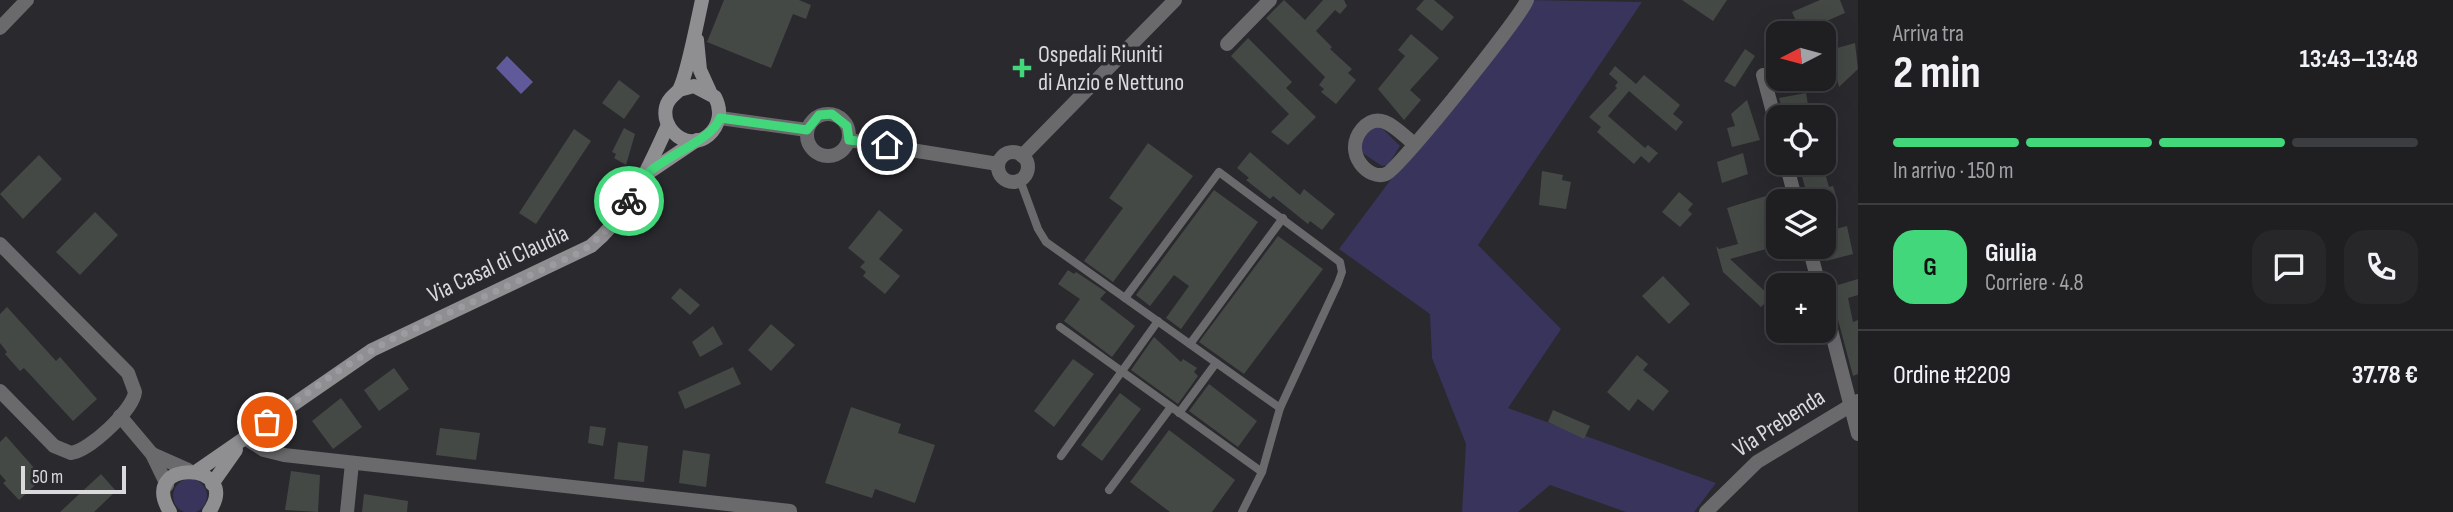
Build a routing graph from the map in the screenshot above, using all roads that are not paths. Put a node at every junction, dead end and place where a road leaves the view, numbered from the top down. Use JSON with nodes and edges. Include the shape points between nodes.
{"nodes":[{"id":1,"x":27,"y":0,"type":"edge"},
{"id":2,"x":702,"y":0,"type":"edge"},
{"id":3,"x":1175,"y":0,"type":"edge"},
{"id":4,"x":1270,"y":0,"type":"edge"},
{"id":5,"x":1527,"y":0,"type":"edge"},
{"id":6,"x":0,"y":28,"type":"edge"},
{"id":7,"x":696,"y":28,"type":"junction"},
{"id":8,"x":1227,"y":44,"type":"dead end"},
{"id":9,"x":1763,"y":75,"type":"dead end"},
{"id":10,"x":679,"y":90,"type":"junction"},
{"id":11,"x":710,"y":92,"type":"junction"},
{"id":12,"x":1771,"y":105,"type":"edge"},
{"id":13,"x":720,"y":118,"type":"junction"},
{"id":14,"x":668,"y":125,"type":"junction"},
{"id":15,"x":807,"y":130,"type":"junction"},
{"id":16,"x":697,"y":140,"type":"junction"},
{"id":17,"x":849,"y":140,"type":"junction"},
{"id":18,"x":1414,"y":144,"type":"dead end"},
{"id":19,"x":1022,"y":156,"type":"junction"},
{"id":20,"x":998,"y":164,"type":"junction"},
{"id":21,"x":644,"y":176,"type":"junction"},
{"id":22,"x":1020,"y":180,"type":"junction"},
{"id":23,"x":1283,"y":218,"type":"junction"},
{"id":24,"x":0,"y":244,"type":"edge"},
{"id":25,"x":1125,"y":299,"type":"junction"},
{"id":26,"x":1158,"y":321,"type":"junction"},
{"id":27,"x":1060,"y":327,"type":"dead end"},
{"id":28,"x":1836,"y":343,"type":"edge"},
{"id":29,"x":1190,"y":344,"type":"junction"},
{"id":30,"x":1216,"y":363,"type":"junction"},
{"id":31,"x":1121,"y":371,"type":"junction"},
{"id":32,"x":0,"y":391,"type":"edge"},
{"id":33,"x":1854,"y":402,"type":"edge"},
{"id":34,"x":1171,"y":407,"type":"junction"},
{"id":35,"x":1280,"y":408,"type":"junction"},
{"id":36,"x":1179,"y":412,"type":"junction"},
{"id":37,"x":120,"y":416,"type":"junction"},
{"id":38,"x":1858,"y":434,"type":"edge"},
{"id":39,"x":245,"y":438,"type":"junction"},
{"id":40,"x":152,"y":454,"type":"junction"},
{"id":41,"x":1061,"y":456,"type":"dead end"},
{"id":42,"x":352,"y":463,"type":"junction"},
{"id":43,"x":192,"y":471,"type":"junction"},
{"id":44,"x":1262,"y":472,"type":"junction"},
{"id":45,"x":212,"y":484,"type":"junction"},
{"id":46,"x":166,"y":487,"type":"junction"},
{"id":47,"x":1109,"y":490,"type":"dead end"},
{"id":48,"x":214,"y":508,"type":"edge"},
{"id":49,"x":790,"y":511,"type":"edge"},
{"id":50,"x":155,"y":512,"type":"edge"},
{"id":51,"x":170,"y":512,"type":"edge"},
{"id":52,"x":347,"y":512,"type":"edge"},
{"id":53,"x":1242,"y":512,"type":"edge"},
{"id":54,"x":1706,"y":512,"type":"edge"}],
"edges":[{"from":1,"to":6,"type":"street"},
{"from":2,"to":7,"type":"street","name":"Via Casal di Claudia"},
{"from":3,"to":19,"type":"street"},
{"from":4,"to":8,"type":"street"},
{"from":5,"to":18,"type":"street","via":[[1517,20]]},
{"from":7,"to":10,"type":"street","name":"Via Casal di Claudia"},
{"from":7,"to":11,"type":"street","name":"Via Casal di Claudia","via":[[699,64]]},
{"from":9,"to":12,"type":"street"},
{"from":10,"to":11,"type":"street","via":[[694,86]]},
{"from":10,"to":14,"type":"street","name":"Via Casal di Claudia","via":[[668,102]]},
{"from":11,"to":13,"type":"street","name":"Via Casal di Claudia"},
{"from":13,"to":15,"type":"street"},
{"from":13,"to":16,"type":"street","name":"Via Casal di Claudia","via":[[712,133]]},
{"from":14,"to":16,"type":"street","via":[[680,137]]},
{"from":14,"to":21,"type":"street","name":"Via Casal di Claudia"},
{"from":15,"to":17,"type":"street","via":[[819,115],[832,114],[847,126]]},
{"from":15,"to":17,"type":"street","via":[[808,144],[823,156],[842,151]]},
{"from":16,"to":21,"type":"street","name":"Via Casal di Claudia"},
{"from":17,"to":20,"type":"street"},
{"from":19,"to":20,"type":"street","via":[[1008,153]]},
{"from":19,"to":22,"type":"street","via":[[1027,168]]},
{"from":20,"to":22,"type":"street","via":[[1002,178]]},
{"from":21,"to":39,"type":"street","name":"Via Casal di Claudia","via":[[610,228],[583,251],[380,345]]},
{"from":22,"to":25,"type":"lane","via":[[1046,242]]},
{"from":23,"to":25,"type":"lane","via":[[1219,172]]},
{"from":23,"to":29,"type":"lane"},
{"from":23,"to":35,"type":"lane","via":[[1336,258],[1342,272]]},
{"from":24,"to":37,"type":"street","via":[[132,377],[135,398]]},
{"from":25,"to":26,"type":"lane"},
{"from":26,"to":29,"type":"lane"},
{"from":26,"to":31,"type":"lane"},
{"from":27,"to":31,"type":"lane"},
{"from":28,"to":33,"type":"street"},
{"from":29,"to":30,"type":"lane"},
{"from":30,"to":35,"type":"lane"},
{"from":30,"to":36,"type":"lane"},
{"from":31,"to":34,"type":"lane"},
{"from":31,"to":41,"type":"lane"},
{"from":32,"to":37,"type":"street","via":[[54,446],[66,452],[83,450]]},
{"from":33,"to":38,"type":"street"},
{"from":33,"to":54,"type":"street","name":"Via Prebenda","via":[[1757,462]]},
{"from":34,"to":36,"type":"lane"},
{"from":34,"to":47,"type":"lane"},
{"from":35,"to":44,"type":"lane"},
{"from":36,"to":44,"type":"lane"},
{"from":37,"to":40,"type":"street"},
{"from":39,"to":42,"type":"street","via":[[279,455]]},
{"from":39,"to":43,"type":"street","name":"Via Casal di Claudia"},
{"from":39,"to":45,"type":"street","name":"Via Casal di Claudia"},
{"from":40,"to":43,"type":"street"},
{"from":40,"to":46,"type":"street"},
{"from":42,"to":49,"type":"street"},
{"from":42,"to":52,"type":"street"},
{"from":43,"to":45,"type":"street"},
{"from":43,"to":46,"type":"street","name":"Via Casal di Claudia","via":[[175,475]]},
{"from":44,"to":53,"type":"lane"},
{"from":45,"to":48,"type":"street"},
{"from":46,"to":50,"type":"street"},
{"from":46,"to":51,"type":"street"}]}
